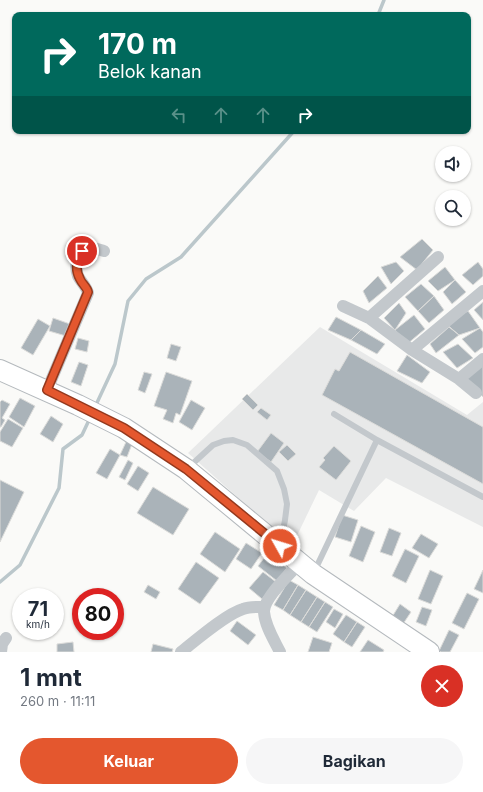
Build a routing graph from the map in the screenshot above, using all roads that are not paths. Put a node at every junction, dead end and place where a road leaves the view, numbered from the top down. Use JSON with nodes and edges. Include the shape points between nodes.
{"nodes":[{"id":1,"x":104,"y":251,"type":"dead end"},
{"id":2,"x":438,"y":257,"type":"dead end"},
{"id":3,"x":483,"y":291,"type":"edge"},
{"id":4,"x":343,"y":306,"type":"dead end"},
{"id":5,"x":369,"y":318,"type":"junction"},
{"id":6,"x":412,"y":350,"type":"junction"},
{"id":7,"x":483,"y":359,"type":"edge"},
{"id":8,"x":0,"y":370,"type":"edge"},
{"id":9,"x":459,"y":379,"type":"junction"},
{"id":10,"x":47,"y":390,"type":"junction"},
{"id":11,"x":476,"y":392,"type":"dead end"},
{"id":12,"x":334,"y":414,"type":"dead end"},
{"id":13,"x":377,"y":440,"type":"junction"},
{"id":14,"x":186,"y":469,"type":"junction"},
{"id":15,"x":483,"y":498,"type":"edge"},
{"id":16,"x":280,"y":546,"type":"junction"},
{"id":17,"x":306,"y":568,"type":"junction"},
{"id":18,"x":264,"y":607,"type":"junction"},
{"id":19,"x":6,"y":638,"type":"dead end"},
{"id":20,"x":1,"y":652,"type":"edge"},
{"id":21,"x":181,"y":652,"type":"edge"},
{"id":22,"x":280,"y":652,"type":"edge"},
{"id":23,"x":429,"y":652,"type":"edge"}],
"edges":[{"from":1,"to":10,"type":"street","via":[[88,248],[79,256],[76,265],[78,275],[88,292]]},
{"from":2,"to":5,"type":"street"},
{"from":3,"to":6,"type":"street"},
{"from":4,"to":5,"type":"street"},
{"from":5,"to":6,"type":"street"},
{"from":6,"to":9,"type":"street"},
{"from":7,"to":9,"type":"street"},
{"from":8,"to":10,"type":"highway"},
{"from":9,"to":11,"type":"street"},
{"from":10,"to":14,"type":"highway","via":[[124,428]]},
{"from":12,"to":13,"type":"lane"},
{"from":13,"to":15,"type":"lane"},
{"from":13,"to":17,"type":"lane"},
{"from":14,"to":16,"type":"highway"},
{"from":14,"to":16,"type":"lane","via":[[213,445],[233,440],[247,445],[277,471],[284,489],[286,510]]},
{"from":16,"to":17,"type":"highway"},
{"from":17,"to":18,"type":"street","via":[[269,598]]},
{"from":17,"to":23,"type":"highway"},
{"from":18,"to":21,"type":"street","via":[[240,609]]},
{"from":18,"to":22,"type":"street","via":[[266,621]]},
{"from":19,"to":20,"type":"street"}]}
